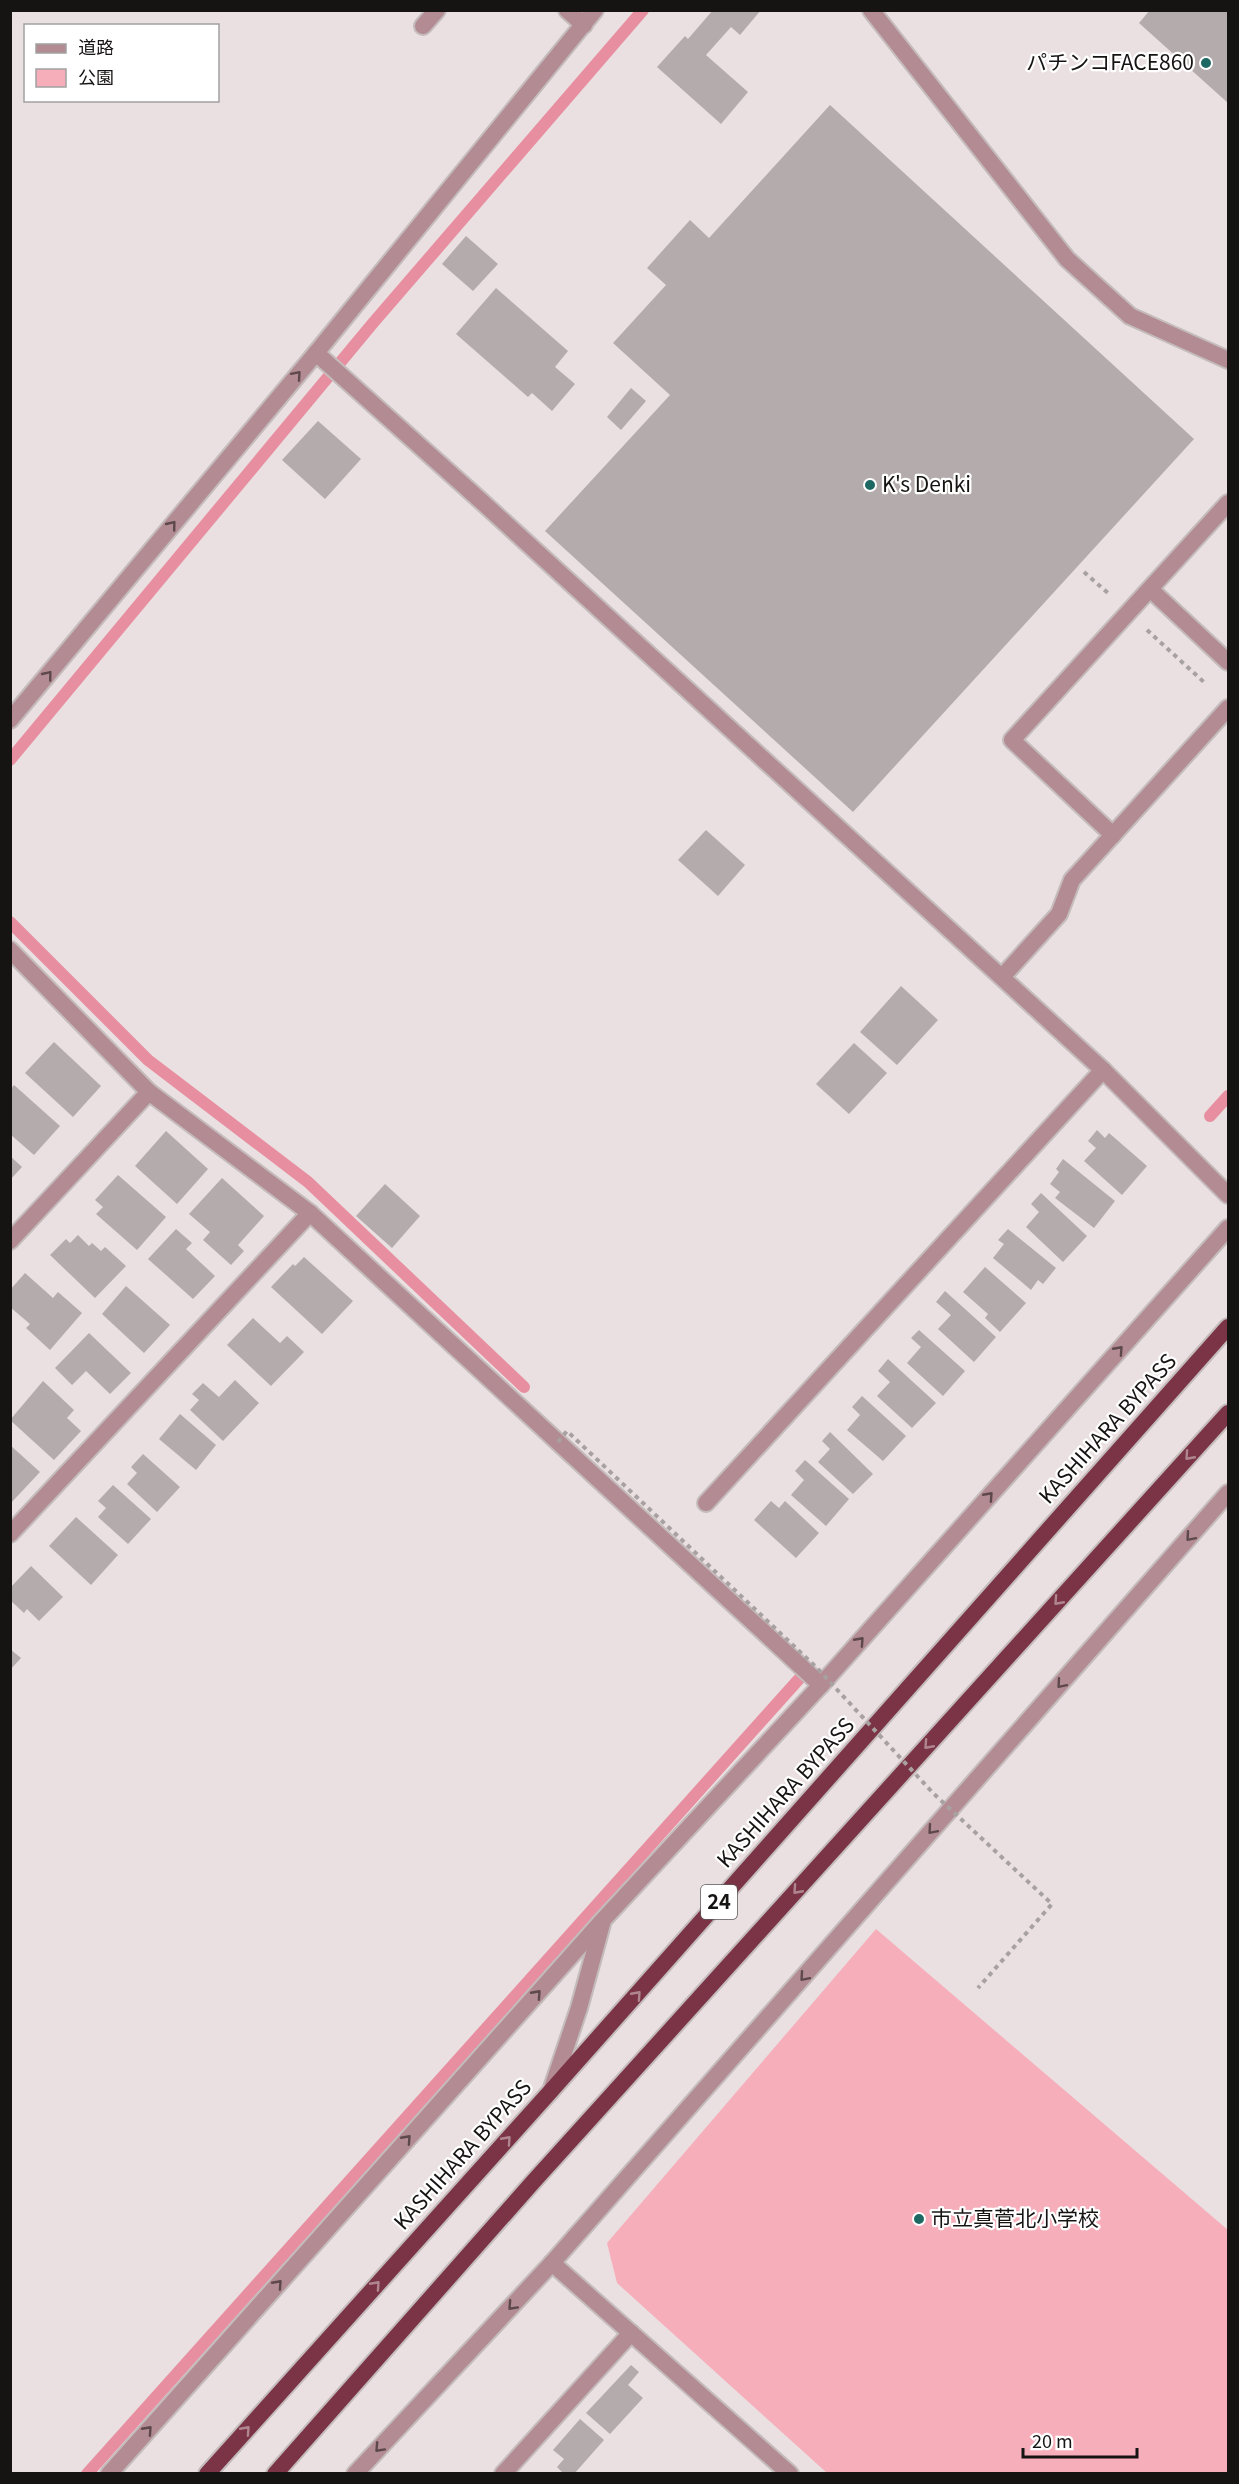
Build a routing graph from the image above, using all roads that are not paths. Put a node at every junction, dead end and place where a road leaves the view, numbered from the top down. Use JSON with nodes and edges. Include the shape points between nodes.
{"nodes":[{"id":1,"x":437,"y":10,"type":"edge"},
{"id":2,"x":567,"y":10,"type":"edge"},
{"id":3,"x":595,"y":10,"type":"edge"},
{"id":4,"x":872,"y":10,"type":"edge"},
{"id":5,"x":584,"y":25,"type":"junction"},
{"id":6,"x":423,"y":26,"type":"dead end"},
{"id":7,"x":316,"y":353,"type":"junction"},
{"id":8,"x":1228,"y":360,"type":"edge"},
{"id":9,"x":1228,"y":503,"type":"edge"},
{"id":10,"x":1150,"y":589,"type":"junction"},
{"id":11,"x":1228,"y":662,"type":"edge"},
{"id":12,"x":1228,"y":708,"type":"edge"},
{"id":13,"x":10,"y":720,"type":"edge"},
{"id":14,"x":1113,"y":835,"type":"junction"},
{"id":15,"x":10,"y":950,"type":"edge"},
{"id":16,"x":1002,"y":977,"type":"junction"},
{"id":17,"x":1103,"y":1070,"type":"junction"},
{"id":18,"x":148,"y":1092,"type":"junction"},
{"id":19,"x":1228,"y":1195,"type":"edge"},
{"id":20,"x":310,"y":1213,"type":"junction"},
{"id":21,"x":1228,"y":1228,"type":"edge"},
{"id":22,"x":10,"y":1241,"type":"edge"},
{"id":23,"x":1228,"y":1327,"type":"edge"},
{"id":24,"x":1228,"y":1413,"type":"edge"},
{"id":25,"x":1228,"y":1493,"type":"edge"},
{"id":26,"x":706,"y":1503,"type":"dead end"},
{"id":27,"x":10,"y":1534,"type":"edge"},
{"id":28,"x":821,"y":1685,"type":"junction"},
{"id":29,"x":602,"y":1921,"type":"junction"},
{"id":30,"x":550,"y":2092,"type":"junction"},
{"id":31,"x":552,"y":2263,"type":"junction"},
{"id":32,"x":631,"y":2333,"type":"junction"},
{"id":33,"x":109,"y":2474,"type":"edge"},
{"id":34,"x":207,"y":2474,"type":"edge"},
{"id":35,"x":275,"y":2474,"type":"edge"},
{"id":36,"x":355,"y":2474,"type":"edge"},
{"id":37,"x":503,"y":2474,"type":"edge"},
{"id":38,"x":790,"y":2474,"type":"edge"}],
"edges":[{"from":1,"to":6,"type":"street"},
{"from":2,"to":5,"type":"street"},
{"from":3,"to":5,"type":"street"},
{"from":4,"to":8,"type":"street","via":[[1068,259],[1130,316]]},
{"from":5,"to":7,"type":"street"},
{"from":13,"to":7,"type":"street","one_way":true},
{"from":7,"to":16,"type":"street"},
{"from":9,"to":10,"type":"street"},
{"from":10,"to":11,"type":"street"},
{"from":10,"to":14,"type":"street","via":[[1012,740]]},
{"from":12,"to":14,"type":"street"},
{"from":14,"to":16,"type":"street","via":[[1072,880],[1059,914]]},
{"from":15,"to":18,"type":"street"},
{"from":16,"to":17,"type":"street"},
{"from":17,"to":19,"type":"street"},
{"from":17,"to":26,"type":"street"},
{"from":18,"to":20,"type":"street"},
{"from":18,"to":22,"type":"street"},
{"from":20,"to":27,"type":"street"},
{"from":20,"to":28,"type":"street"},
{"from":28,"to":21,"type":"street","one_way":true},
{"from":30,"to":23,"type":"highway","name":"KASHIHARA BYPASS","number":"24","one_way":true},
{"from":24,"to":35,"type":"highway","number":"24","one_way":true,"via":[[557,2155]]},
{"from":25,"to":31,"type":"street","one_way":true},
{"from":28,"to":29,"type":"street"},
{"from":29,"to":30,"type":"street","via":[[579,2008]]},
{"from":33,"to":29,"type":"street","one_way":true},
{"from":34,"to":30,"type":"highway","name":"KASHIHARA BYPASS","number":"24","one_way":true},
{"from":31,"to":32,"type":"street"},
{"from":31,"to":36,"type":"street","one_way":true},
{"from":32,"to":37,"type":"street"},
{"from":32,"to":38,"type":"street"}]}
